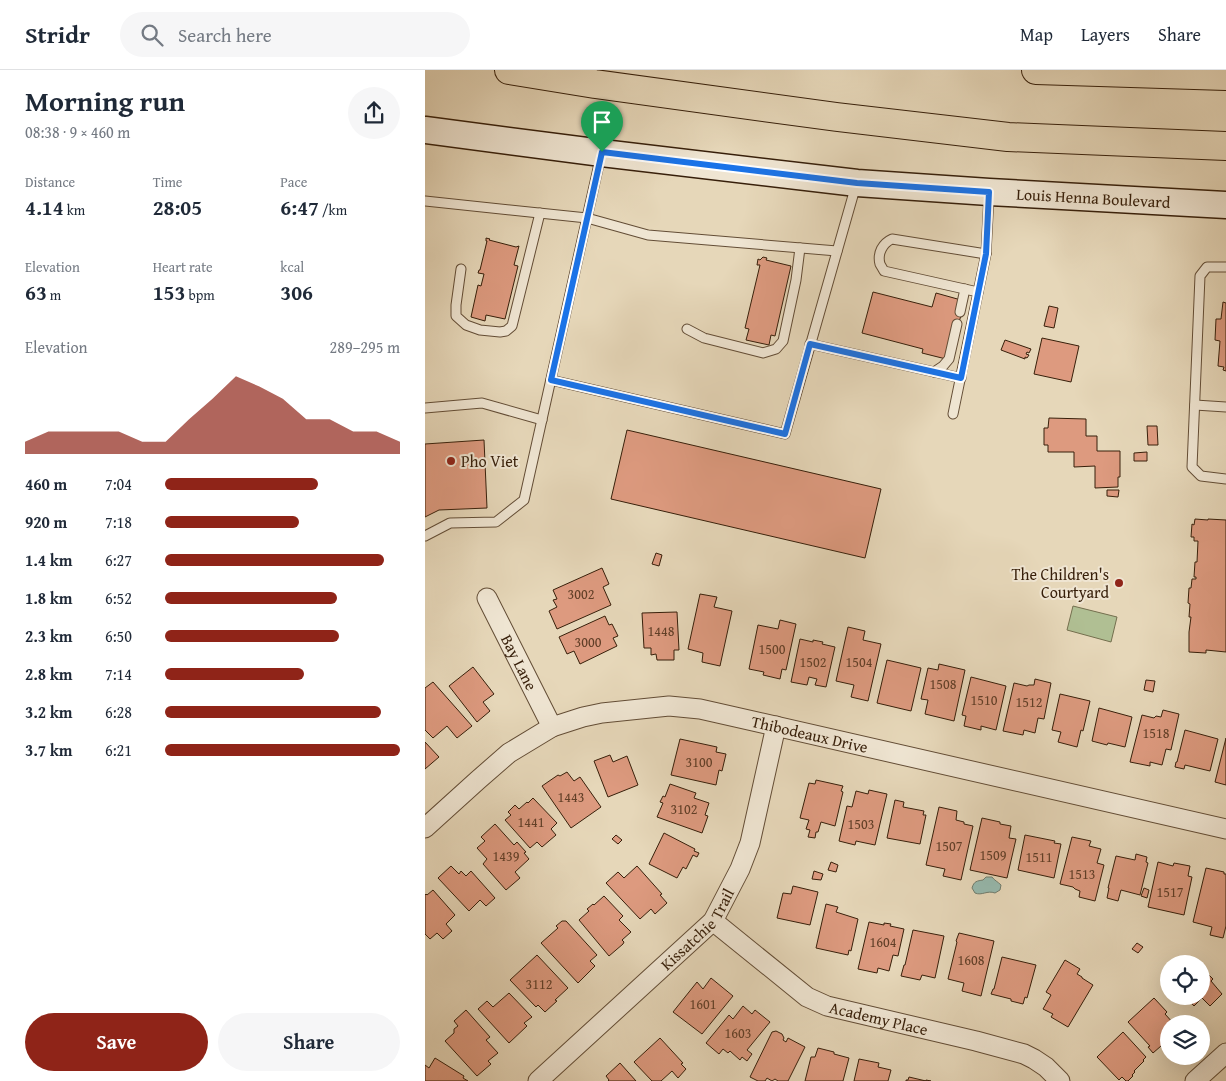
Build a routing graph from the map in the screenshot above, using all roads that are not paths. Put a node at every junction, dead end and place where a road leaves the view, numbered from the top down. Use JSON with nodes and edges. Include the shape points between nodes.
{"nodes":[{"id":1,"x":509,"y":70,"type":"edge"},
{"id":2,"x":1037,"y":70,"type":"edge"},
{"id":3,"x":1226,"y":76,"type":"edge"},
{"id":4,"x":425,"y":130,"type":"edge"},
{"id":5,"x":1226,"y":146,"type":"edge"},
{"id":6,"x":602,"y":152,"type":"junction"},
{"id":7,"x":857,"y":183,"type":"junction"},
{"id":8,"x":989,"y":192,"type":"junction"},
{"id":9,"x":425,"y":200,"type":"edge"},
{"id":10,"x":1226,"y":205,"type":"edge"},
{"id":11,"x":540,"y":213,"type":"junction"},
{"id":12,"x":587,"y":218,"type":"junction"},
{"id":13,"x":800,"y":248,"type":"junction"},
{"id":14,"x":837,"y":251,"type":"junction"},
{"id":15,"x":986,"y":254,"type":"junction"},
{"id":16,"x":1226,"y":267,"type":"edge"},
{"id":17,"x":461,"y":269,"type":"dead end"},
{"id":18,"x":965,"y":289,"type":"junction"},
{"id":19,"x":978,"y":292,"type":"junction"},
{"id":20,"x":960,"y":312,"type":"dead end"},
{"id":21,"x":957,"y":324,"type":"dead end"},
{"id":22,"x":687,"y":329,"type":"dead end"},
{"id":23,"x":810,"y":344,"type":"junction"},
{"id":24,"x":934,"y":372,"type":"junction"},
{"id":25,"x":961,"y":378,"type":"junction"},
{"id":26,"x":551,"y":380,"type":"junction"},
{"id":27,"x":1195,"y":406,"type":"junction"},
{"id":28,"x":1226,"y":407,"type":"edge"},
{"id":29,"x":425,"y":408,"type":"edge"},
{"id":30,"x":953,"y":414,"type":"dead end"},
{"id":31,"x":542,"y":420,"type":"junction"},
{"id":32,"x":1226,"y":478,"type":"edge"},
{"id":33,"x":425,"y":536,"type":"edge"},
{"id":34,"x":487,"y":598,"type":"dead end"},
{"id":35,"x":776,"y":726,"type":"junction"},
{"id":36,"x":552,"y":727,"type":"junction"},
{"id":37,"x":425,"y":828,"type":"edge"},
{"id":38,"x":1226,"y":829,"type":"edge"},
{"id":39,"x":713,"y":920,"type":"junction"},
{"id":40,"x":1226,"y":1054,"type":"edge"},
{"id":41,"x":538,"y":1081,"type":"edge"},
{"id":42,"x":1060,"y":1081,"type":"edge"},
{"id":43,"x":1195,"y":1081,"type":"edge"}],
"edges":[{"from":1,"to":5,"type":"highway","via":[[837,117],[1007,137]]},
{"from":2,"to":3,"type":"highway"},
{"from":4,"to":6,"type":"main road","name":"Louis Henna Boulevard"},
{"from":6,"to":7,"type":"main road","name":"Louis Henna Boulevard"},
{"from":6,"to":12,"type":"lane"},
{"from":7,"to":8,"type":"main road","name":"Louis Henna Boulevard"},
{"from":7,"to":14,"type":"lane"},
{"from":8,"to":10,"type":"main road","name":"Louis Henna Boulevard"},
{"from":8,"to":15,"type":"lane"},
{"from":9,"to":11,"type":"lane"},
{"from":11,"to":12,"type":"lane"},
{"from":11,"to":17,"type":"lane","via":[[512,326],[507,331],[480,330],[465,325],[456,316]]},
{"from":12,"to":13,"type":"lane","via":[[648,235]]},
{"from":12,"to":26,"type":"lane"},
{"from":13,"to":14,"type":"lane"},
{"from":13,"to":22,"type":"lane","via":[[783,341],[776,350],[763,353],[703,338]]},
{"from":14,"to":23,"type":"lane"},
{"from":15,"to":18,"type":"lane","via":[[892,239],[883,245],[880,264],[884,271]]},
{"from":15,"to":19,"type":"lane"},
{"from":16,"to":27,"type":"lane","via":[[1207,268],[1200,276]]},
{"from":18,"to":19,"type":"lane"},
{"from":18,"to":20,"type":"lane"},
{"from":19,"to":25,"type":"lane"},
{"from":21,"to":24,"type":"lane","via":[[949,359]]},
{"from":23,"to":24,"type":"lane"},
{"from":23,"to":26,"type":"lane","via":[[785,434]]},
{"from":24,"to":25,"type":"lane"},
{"from":25,"to":30,"type":"lane"},
{"from":26,"to":31,"type":"lane"},
{"from":27,"to":28,"type":"lane"},
{"from":27,"to":32,"type":"lane","via":[[1192,467],[1201,476]]},
{"from":29,"to":31,"type":"lane","via":[[482,403]]},
{"from":31,"to":33,"type":"lane","via":[[524,500],[496,522],[450,522]]},
{"from":34,"to":36,"type":"street","name":"Bay Lane"},
{"from":35,"to":36,"type":"street","name":"Thibodeaux Drive","via":[[700,709],[669,706],[602,713]]},
{"from":35,"to":38,"type":"street","name":"Thibodeaux Drive"},
{"from":35,"to":39,"type":"street","name":"Kissatchie Trail","via":[[750,843]]},
{"from":36,"to":37,"type":"street","name":"Thibodeaux Drive","via":[[509,753]]},
{"from":39,"to":41,"type":"street","name":"Kissatchie Trail"},
{"from":39,"to":42,"type":"street","name":"Academy Place","via":[[807,997],[827,1006],[1024,1054],[1046,1067]]},
{"from":40,"to":43,"type":"street"}]}
